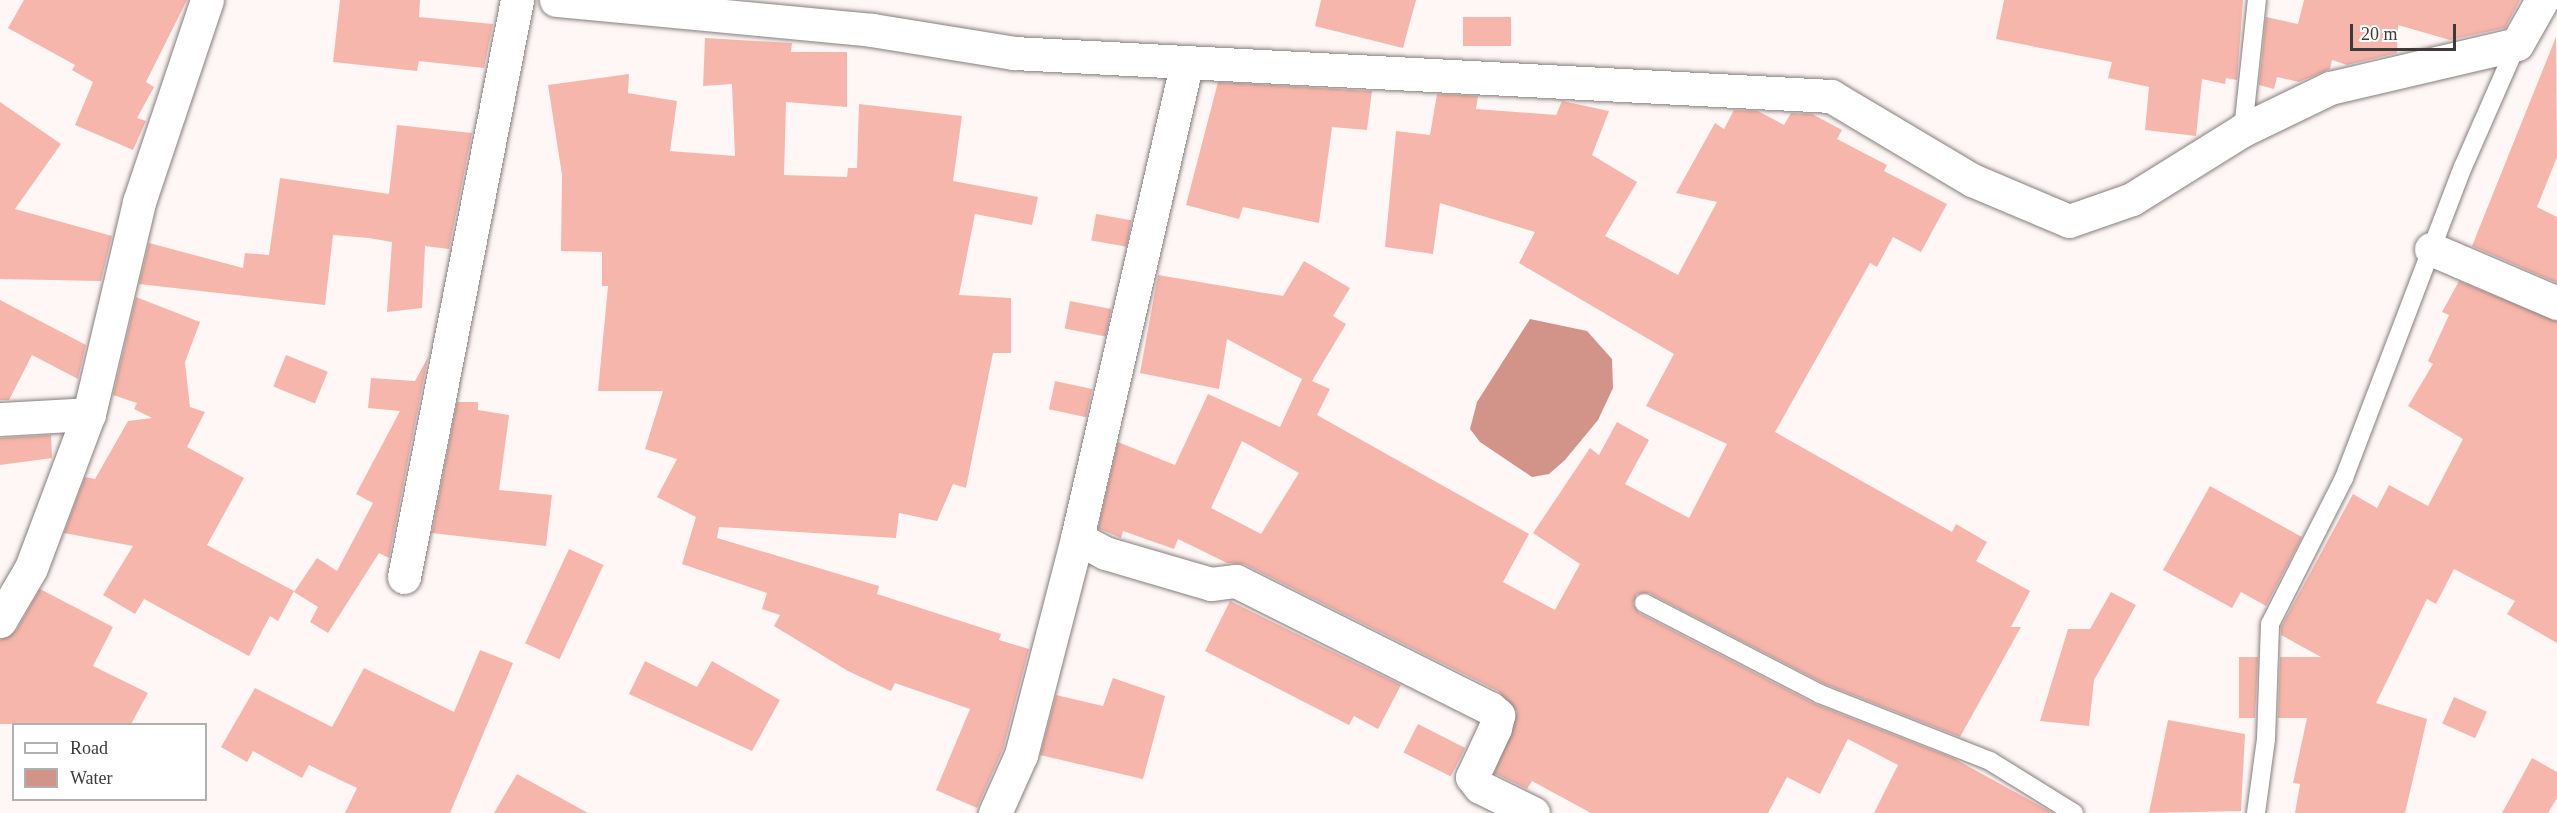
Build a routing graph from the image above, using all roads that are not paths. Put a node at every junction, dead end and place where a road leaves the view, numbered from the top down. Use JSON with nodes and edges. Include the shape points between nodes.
{"nodes":[{"id":1,"x":207,"y":0,"type":"edge"},
{"id":2,"x":517,"y":0,"type":"edge"},
{"id":3,"x":556,"y":0,"type":"edge"},
{"id":4,"x":2257,"y":0,"type":"edge"},
{"id":5,"x":2542,"y":0,"type":"edge"},
{"id":6,"x":2517,"y":44,"type":"junction"},
{"id":7,"x":1186,"y":66,"type":"junction"},
{"id":8,"x":2243,"y":130,"type":"junction"},
{"id":9,"x":2431,"y":249,"type":"junction"},
{"id":10,"x":2557,"y":303,"type":"edge"},
{"id":11,"x":89,"y":414,"type":"junction"},
{"id":12,"x":0,"y":419,"type":"edge"},
{"id":13,"x":1077,"y":538,"type":"junction"},
{"id":14,"x":404,"y":577,"type":"dead end"},
{"id":15,"x":1644,"y":603,"type":"dead end"},
{"id":16,"x":0,"y":621,"type":"edge"},
{"id":17,"x":995,"y":813,"type":"edge"},
{"id":18,"x":1533,"y":813,"type":"edge"},
{"id":19,"x":2074,"y":813,"type":"edge"},
{"id":20,"x":2256,"y":813,"type":"edge"}],
"edges":[{"from":1,"to":11,"type":"street","via":[[139,202]]},
{"from":2,"to":14,"type":"street"},
{"from":3,"to":7,"type":"street","via":[[872,30],[1014,53]]},
{"from":4,"to":8,"type":"lane"},
{"from":5,"to":6,"type":"street"},
{"from":6,"to":8,"type":"street","via":[[2330,88]]},
{"from":6,"to":9,"type":"lane"},
{"from":7,"to":8,"type":"street","via":[[1831,96],[1972,180],[2069,221],[2132,199]]},
{"from":7,"to":13,"type":"street"},
{"from":9,"to":10,"type":"street"},
{"from":9,"to":20,"type":"lane","via":[[2344,478],[2270,624],[2266,739]]},
{"from":11,"to":12,"type":"street"},
{"from":11,"to":16,"type":"street","via":[[31,568]]},
{"from":13,"to":17,"type":"street","via":[[1021,755]]},
{"from":13,"to":18,"type":"street","via":[[1105,553],[1210,584],[1236,581],[1490,708],[1498,716],[1496,728],[1472,777],[1480,787]]},
{"from":15,"to":19,"type":"lane","via":[[1820,694],[1990,761]]}]}
